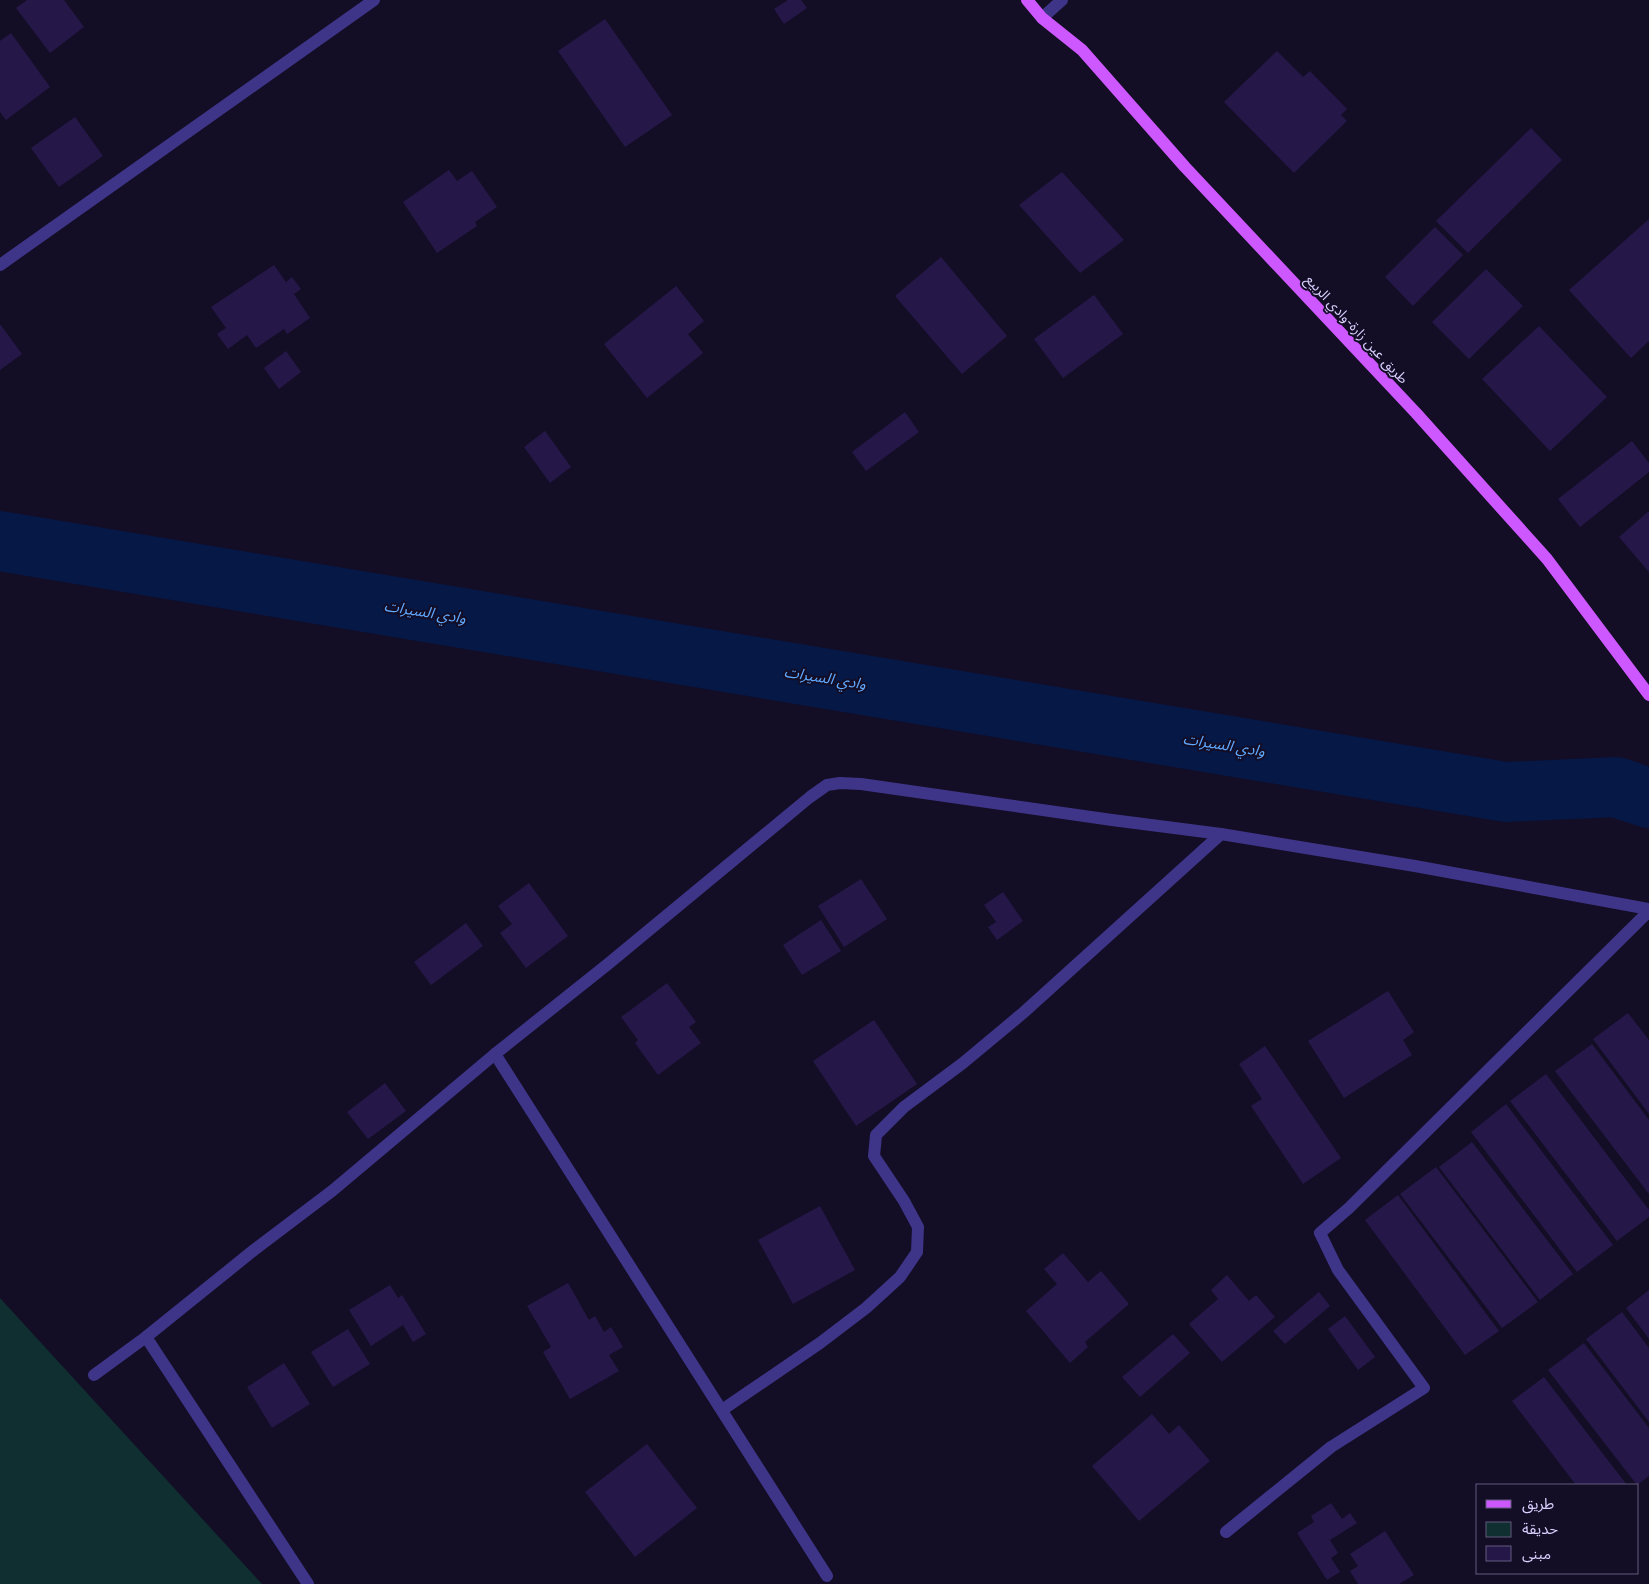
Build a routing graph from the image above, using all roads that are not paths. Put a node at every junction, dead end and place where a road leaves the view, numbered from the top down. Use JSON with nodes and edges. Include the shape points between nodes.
{"nodes":[{"id":1,"x":374,"y":0,"type":"edge"},
{"id":2,"x":1027,"y":0,"type":"edge"},
{"id":3,"x":1062,"y":0,"type":"edge"},
{"id":4,"x":1042,"y":18,"type":"junction"},
{"id":5,"x":0,"y":265,"type":"edge"},
{"id":6,"x":1648,"y":692,"type":"edge"},
{"id":7,"x":1221,"y":834,"type":"junction"},
{"id":8,"x":1649,"y":910,"type":"edge"},
{"id":9,"x":495,"y":1054,"type":"junction"},
{"id":10,"x":146,"y":1337,"type":"junction"},
{"id":11,"x":94,"y":1375,"type":"dead end"},
{"id":12,"x":722,"y":1410,"type":"junction"},
{"id":13,"x":1226,"y":1532,"type":"dead end"},
{"id":14,"x":827,"y":1576,"type":"dead end"},
{"id":15,"x":308,"y":1584,"type":"edge"}],
"edges":[{"from":1,"to":5,"type":"street"},
{"from":2,"to":4,"type":"main road","name":"طريق عين زارة-وادي الربيع"},
{"from":3,"to":4,"type":"street"},
{"from":4,"to":6,"type":"main road","name":"طريق عين زارة-وادي الربيع","via":[[1082,50],[1185,167],[1416,413],[1547,559]]},
{"from":7,"to":8,"type":"street"},
{"from":7,"to":9,"type":"street","via":[[861,784],[827,785]]},
{"from":7,"to":12,"type":"street","via":[[1023,1013],[904,1106],[876,1135],[874,1156],[918,1227],[917,1252],[900,1277],[866,1308]]},
{"from":8,"to":13,"type":"street","via":[[1350,1208],[1320,1233],[1338,1270],[1424,1388],[1331,1447]]},
{"from":9,"to":10,"type":"street","via":[[332,1191]]},
{"from":9,"to":12,"type":"street"},
{"from":10,"to":11,"type":"street"},
{"from":10,"to":15,"type":"street"},
{"from":12,"to":14,"type":"street"}]}
